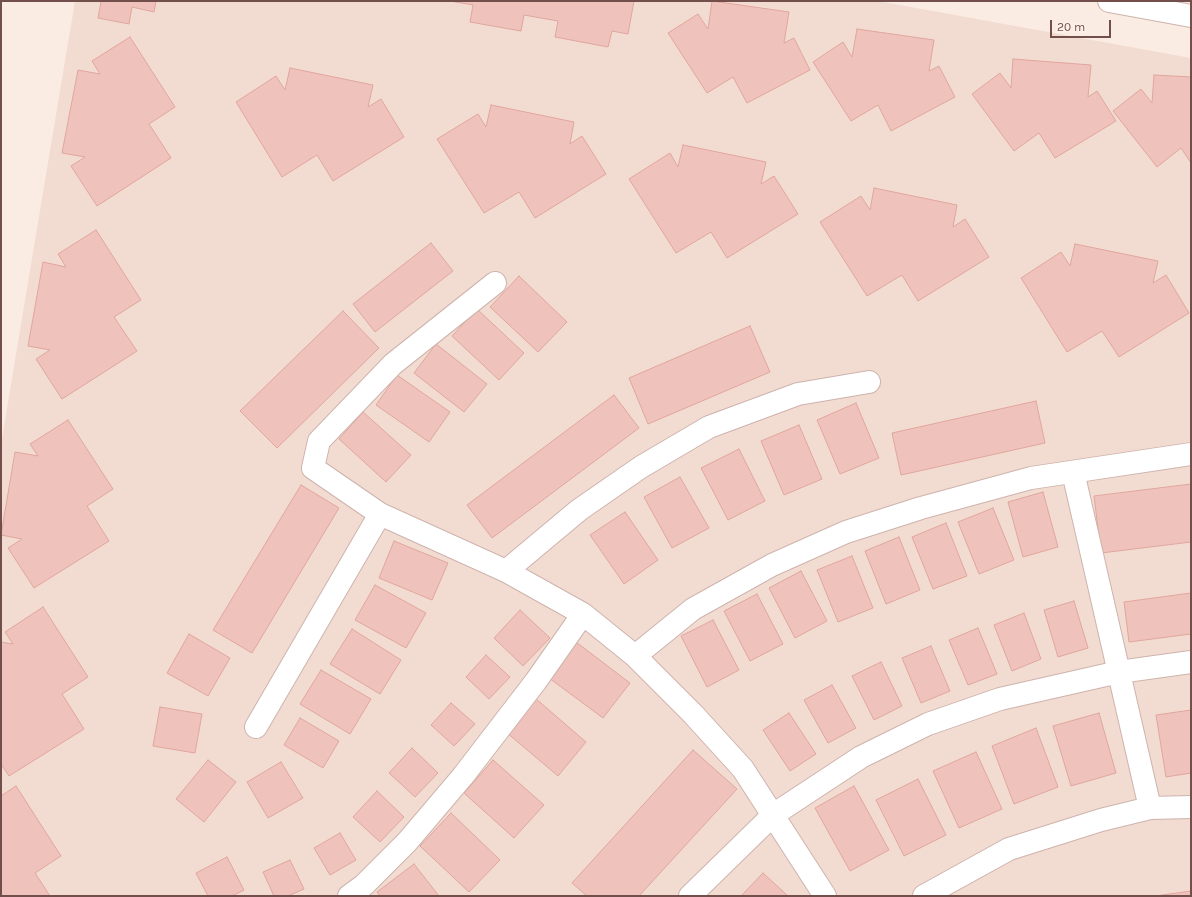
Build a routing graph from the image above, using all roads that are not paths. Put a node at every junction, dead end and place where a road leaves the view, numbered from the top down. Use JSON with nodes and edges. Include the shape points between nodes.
{"nodes":[{"id":1,"x":1109,"y":1,"type":"edge"},
{"id":2,"x":1191,"y":16,"type":"edge"},
{"id":3,"x":495,"y":283,"type":"dead end"},
{"id":4,"x":869,"y":382,"type":"dead end"},
{"id":5,"x":1191,"y":454,"type":"edge"},
{"id":6,"x":1074,"y":472,"type":"junction"},
{"id":7,"x":380,"y":514,"type":"junction"},
{"id":8,"x":506,"y":571,"type":"junction"},
{"id":9,"x":582,"y":614,"type":"junction"},
{"id":10,"x":635,"y":656,"type":"junction"},
{"id":11,"x":1191,"y":662,"type":"edge"},
{"id":12,"x":1119,"y":672,"type":"junction"},
{"id":13,"x":256,"y":727,"type":"dead end"},
{"id":14,"x":1191,"y":807,"type":"edge"},
{"id":15,"x":1150,"y":808,"type":"junction"},
{"id":16,"x":773,"y":815,"type":"junction"},
{"id":17,"x":349,"y":896,"type":"edge"},
{"id":18,"x":690,"y":896,"type":"edge"},
{"id":19,"x":826,"y":896,"type":"edge"},
{"id":20,"x":924,"y":896,"type":"edge"}],
"edges":[{"from":1,"to":2,"type":"street"},
{"from":3,"to":7,"type":"street","via":[[393,364],[319,441],[313,468]]},
{"from":4,"to":8,"type":"street","via":[[798,394],[709,427],[634,471],[579,510]]},
{"from":5,"to":6,"type":"street"},
{"from":6,"to":10,"type":"street","via":[[1031,478],[921,508],[846,532],[772,565],[693,609]]},
{"from":6,"to":12,"type":"street"},
{"from":7,"to":8,"type":"street"},
{"from":7,"to":13,"type":"street"},
{"from":8,"to":9,"type":"street"},
{"from":9,"to":10,"type":"street"},
{"from":9,"to":17,"type":"street","via":[[536,681],[462,776],[407,842],[364,885]]},
{"from":10,"to":16,"type":"street","via":[[743,769]]},
{"from":11,"to":12,"type":"street"},
{"from":12,"to":15,"type":"street"},
{"from":12,"to":16,"type":"street","via":[[1000,699],[928,724],[861,757]]},
{"from":14,"to":15,"type":"street"},
{"from":15,"to":20,"type":"street","via":[[1101,820],[1009,849]]},
{"from":16,"to":18,"type":"street"},
{"from":16,"to":19,"type":"street"}]}
